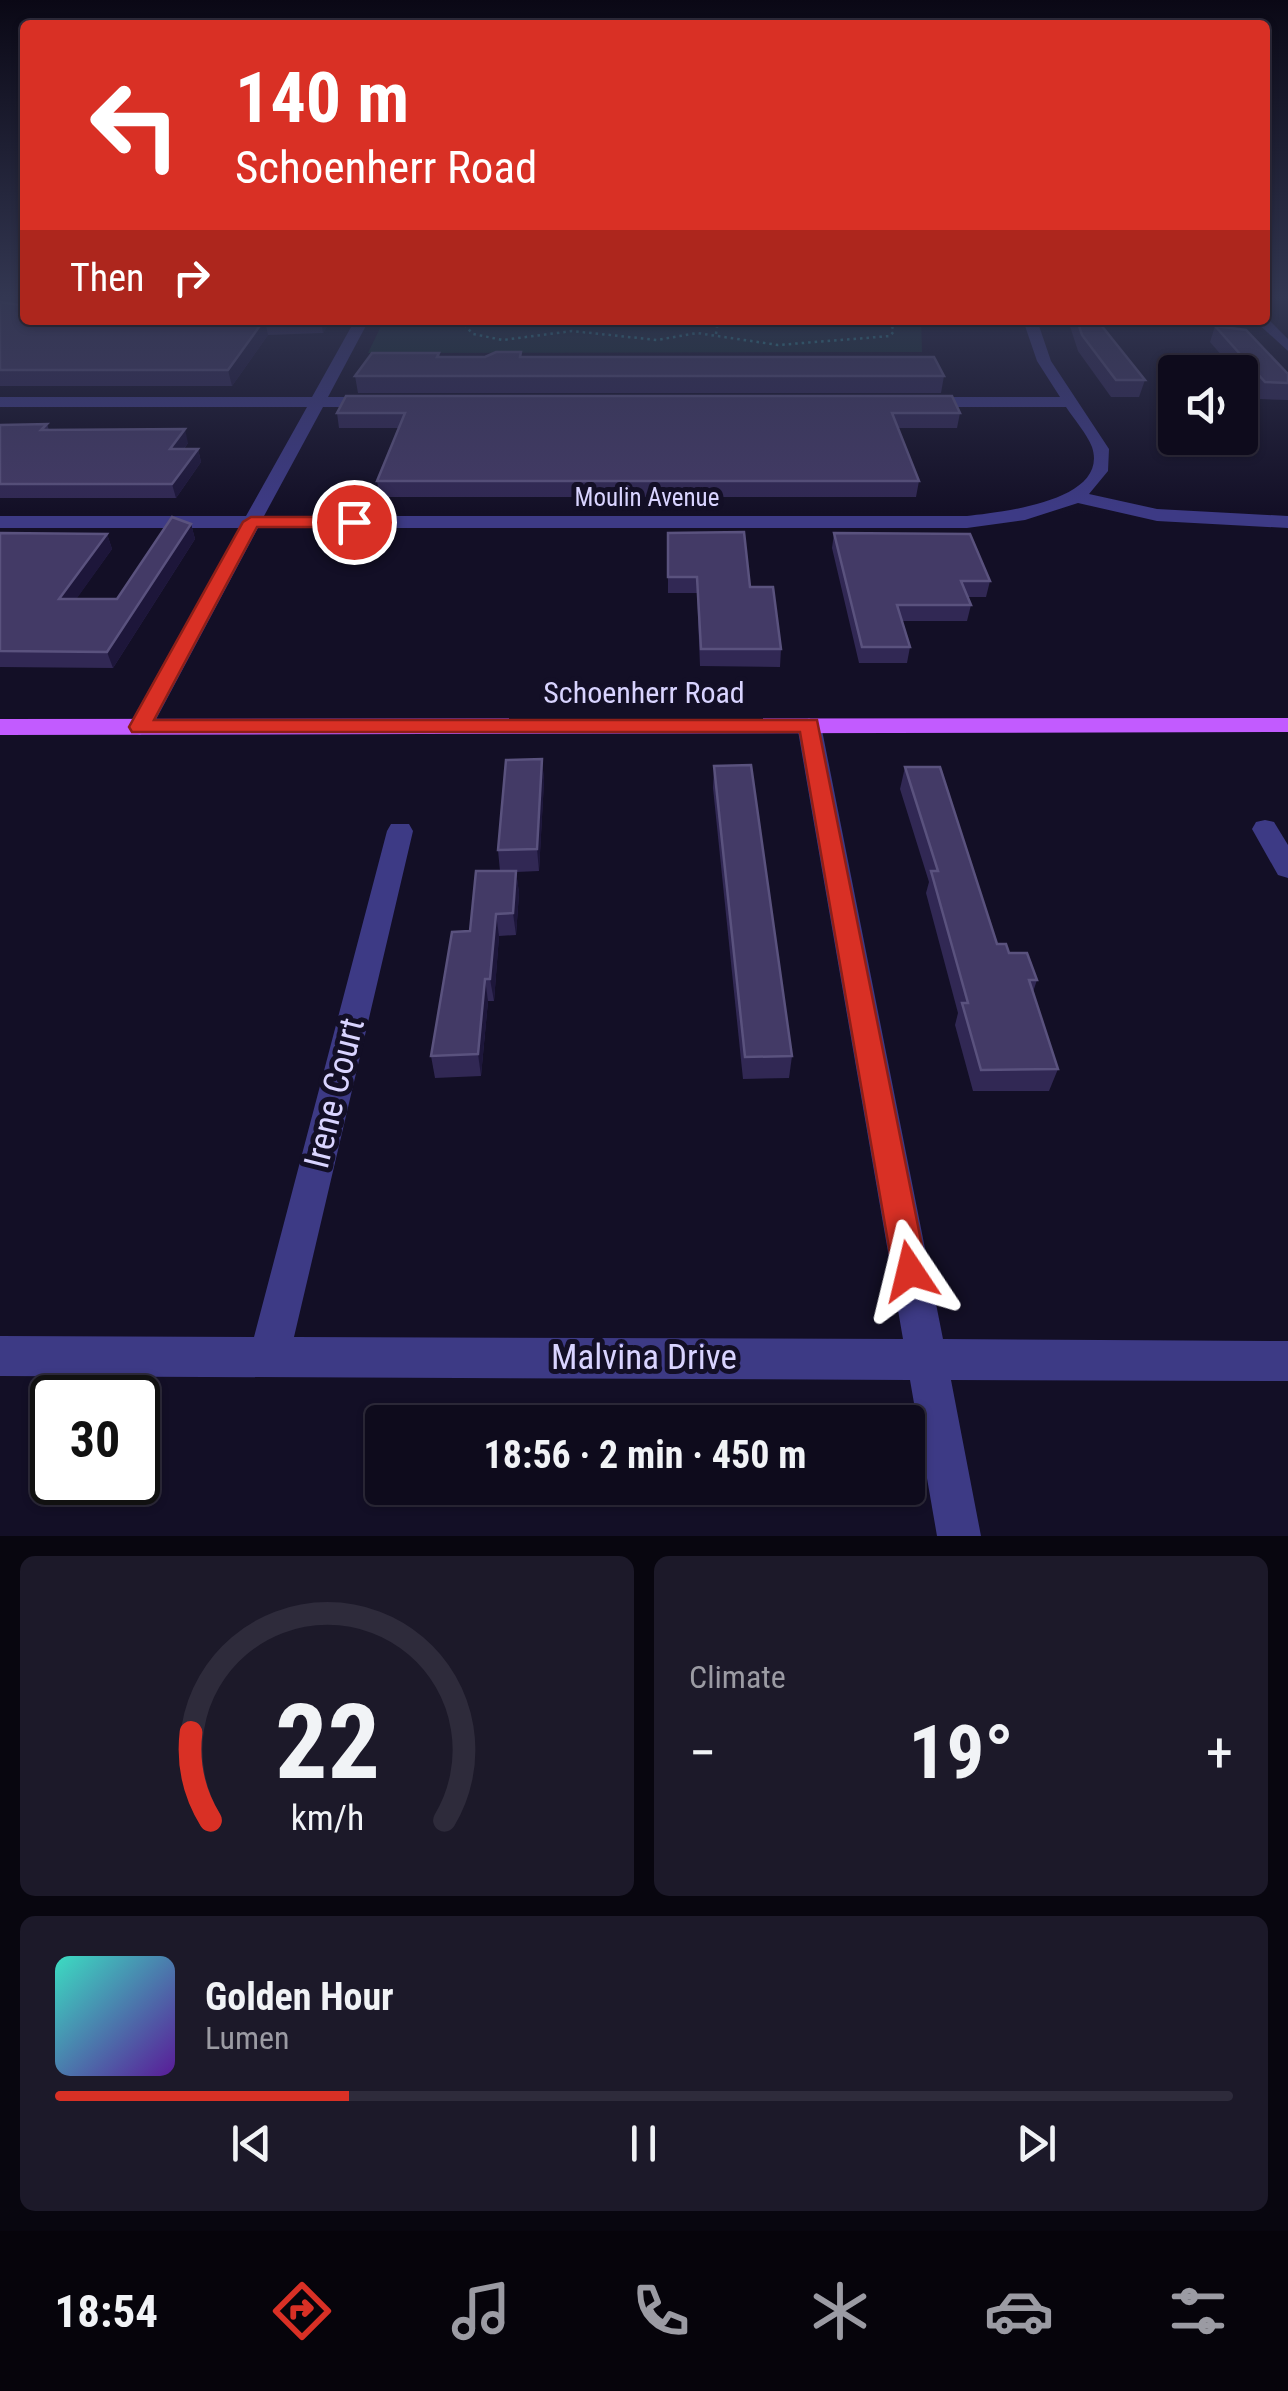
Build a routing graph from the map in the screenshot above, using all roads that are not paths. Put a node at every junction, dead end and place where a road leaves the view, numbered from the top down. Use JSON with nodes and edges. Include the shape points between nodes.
{"nodes":[{"id":1,"x":334,"y":370,"type":"edge"},
{"id":2,"x":1050,"y":370,"type":"edge"},
{"id":3,"x":0,"y":402,"type":"edge"},
{"id":4,"x":316,"y":402,"type":"junction"},
{"id":5,"x":397,"y":402,"type":"edge"},
{"id":6,"x":892,"y":402,"type":"edge"},
{"id":7,"x":1072,"y":402,"type":"junction"},
{"id":8,"x":1076,"y":496,"type":"junction"},
{"id":9,"x":0,"y":522,"type":"edge"},
{"id":10,"x":251,"y":522,"type":"junction"},
{"id":11,"x":1288,"y":522,"type":"edge"},
{"id":12,"x":809,"y":725,"type":"junction"},
{"id":13,"x":1288,"y":725,"type":"edge"},
{"id":14,"x":0,"y":726,"type":"edge"},
{"id":15,"x":140,"y":727,"type":"junction"},
{"id":16,"x":1265,"y":829,"type":"dead end"},
{"id":17,"x":400,"y":831,"type":"dead end"},
{"id":18,"x":1288,"y":868,"type":"edge"},
{"id":19,"x":0,"y":1356,"type":"edge"},
{"id":20,"x":268,"y":1356,"type":"junction"},
{"id":21,"x":926,"y":1357,"type":"junction"},
{"id":22,"x":1288,"y":1361,"type":"edge"},
{"id":23,"x":959,"y":1536,"type":"edge"}],
"edges":[{"from":1,"to":4,"type":"street"},
{"from":2,"to":7,"type":"street"},
{"from":3,"to":4,"type":"street"},
{"from":4,"to":5,"type":"street"},
{"from":4,"to":10,"type":"street"},
{"from":6,"to":7,"type":"street"},
{"from":7,"to":8,"type":"street","via":[[1103,458],[1092,483]]},
{"from":8,"to":10,"type":"street","name":"Moulin Avenue","via":[[1025,514],[967,522]]},
{"from":8,"to":11,"type":"street","via":[[1157,515]]},
{"from":9,"to":10,"type":"street","name":"Moulin Avenue"},
{"from":10,"to":15,"type":"street"},
{"from":12,"to":13,"type":"main road","name":"Schoenherr Road"},
{"from":12,"to":15,"type":"main road","name":"Schoenherr Road"},
{"from":12,"to":21,"type":"street"},
{"from":14,"to":15,"type":"main road","name":"Schoenherr Road"},
{"from":16,"to":18,"type":"street"},
{"from":17,"to":20,"type":"street","name":"Irene Court"},
{"from":19,"to":20,"type":"street","name":"Malvina Drive"},
{"from":20,"to":21,"type":"street","name":"Malvina Drive"},
{"from":21,"to":22,"type":"street","name":"Malvina Drive"},
{"from":21,"to":23,"type":"street"}]}
